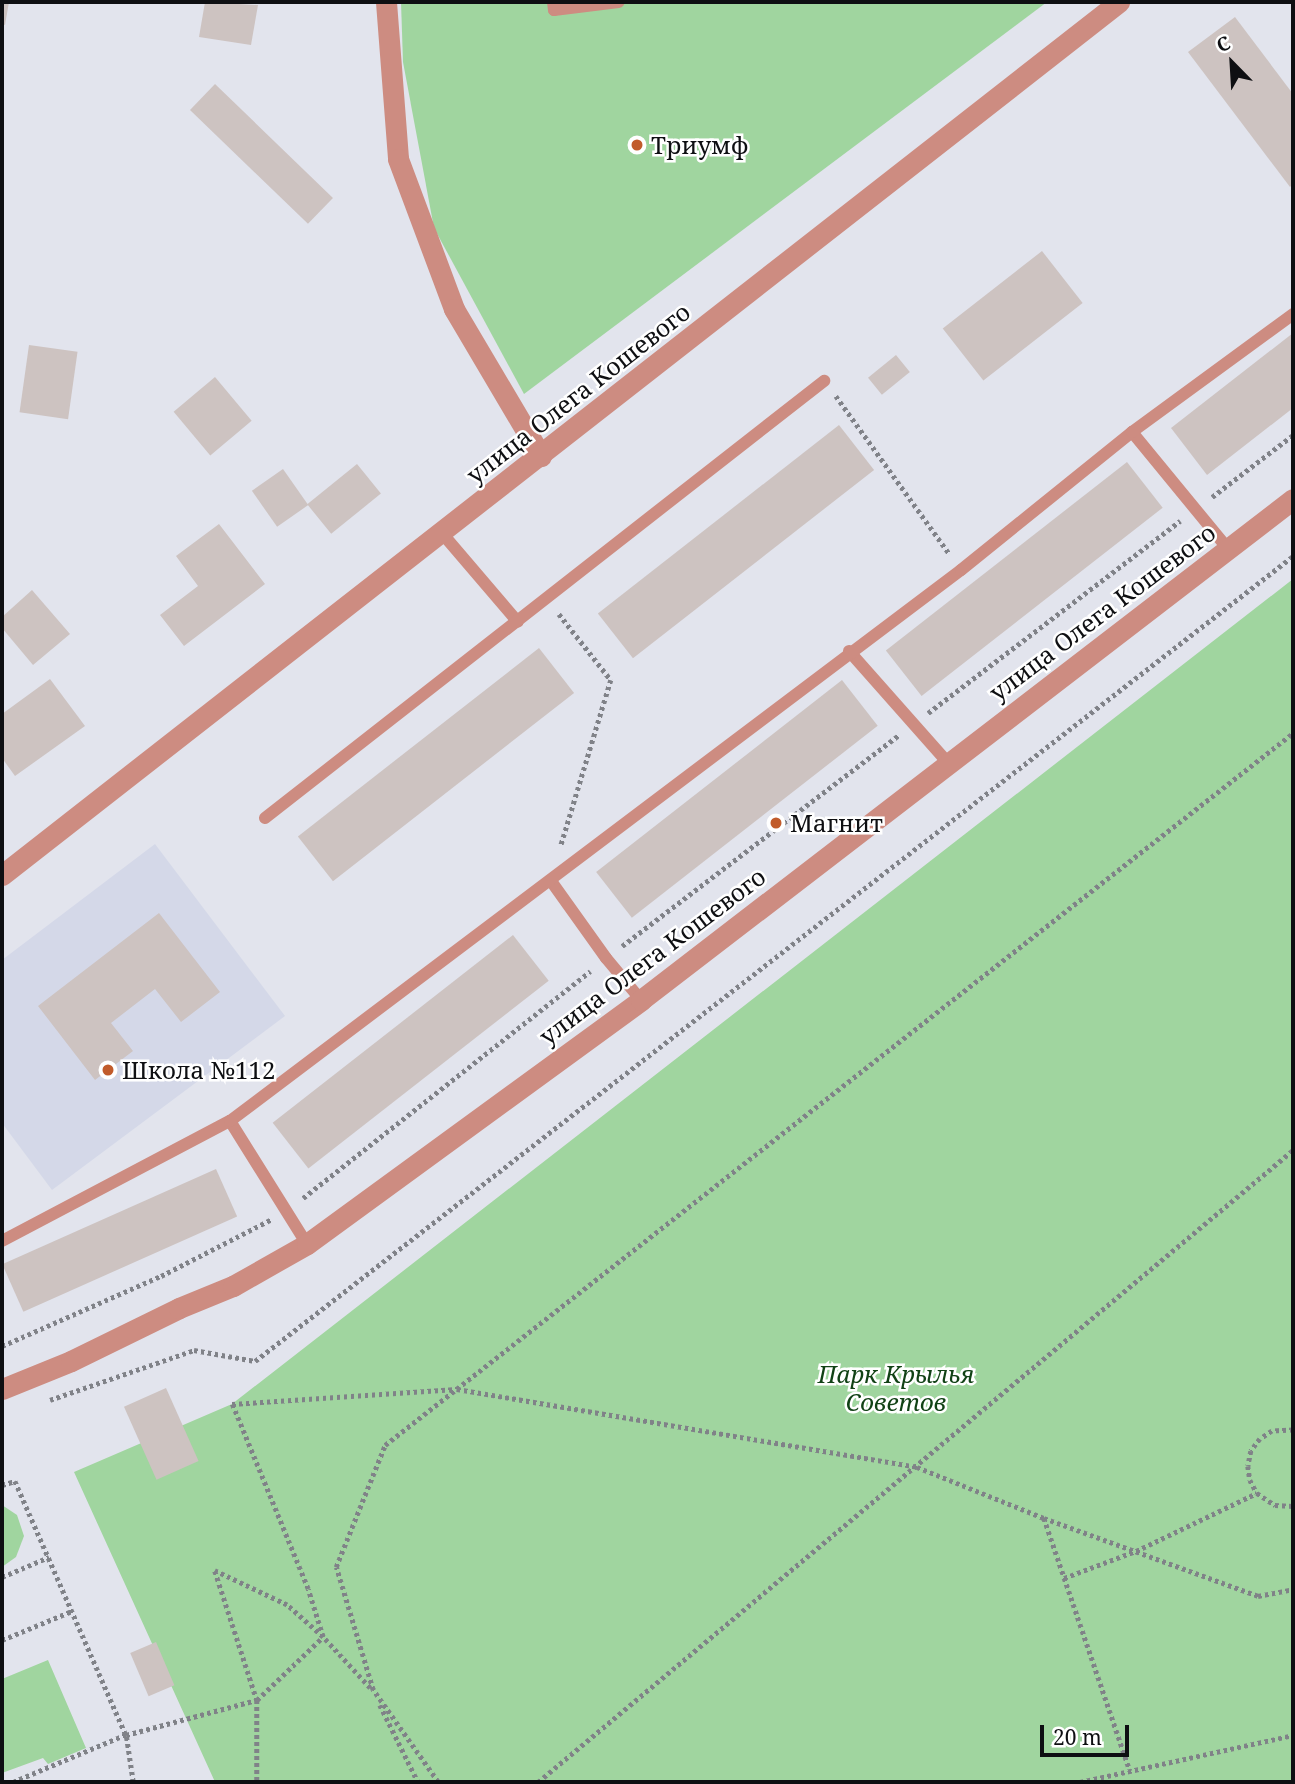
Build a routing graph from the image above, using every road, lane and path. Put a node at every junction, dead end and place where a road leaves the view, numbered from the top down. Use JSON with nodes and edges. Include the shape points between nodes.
{"nodes":[{"id":1,"x":387,"y":2,"type":"edge"},
{"id":2,"x":553,"y":2,"type":"edge"},
{"id":3,"x":619,"y":2,"type":"edge"},
{"id":4,"x":1119,"y":2,"type":"edge"},
{"id":5,"x":1293,"y":314,"type":"edge"},
{"id":6,"x":824,"y":381,"type":"joint"},
{"id":7,"x":1132,"y":432,"type":"junction"},
{"id":8,"x":1293,"y":435,"type":"edge"},
{"id":9,"x":541,"y":456,"type":"junction"},
{"id":10,"x":1293,"y":499,"type":"edge"},
{"id":11,"x":1194,"y":511,"type":"junction"},
{"id":12,"x":441,"y":532,"type":"junction"},
{"id":13,"x":1228,"y":549,"type":"junction"},
{"id":14,"x":1293,"y":556,"type":"edge"},
{"id":15,"x":961,"y":570,"type":"junction"},
{"id":16,"x":548,"y":599,"type":"junction"},
{"id":17,"x":518,"y":622,"type":"junction"},
{"id":18,"x":849,"y":651,"type":"junction"},
{"id":19,"x":911,"y":725,"type":"junction"},
{"id":20,"x":1293,"y":733,"type":"edge"},
{"id":21,"x":947,"y":763,"type":"junction"},
{"id":22,"x":265,"y":818,"type":"dead end"},
{"id":23,"x":2,"y":875,"type":"edge"},
{"id":24,"x":551,"y":881,"type":"junction"},
{"id":25,"x":606,"y":958,"type":"junction"},
{"id":26,"x":641,"y":1000,"type":"junction"},
{"id":27,"x":230,"y":1121,"type":"junction"},
{"id":28,"x":1293,"y":1150,"type":"edge"},
{"id":29,"x":286,"y":1212,"type":"junction"},
{"id":30,"x":2,"y":1241,"type":"edge"},
{"id":31,"x":307,"y":1244,"type":"junction"},
{"id":32,"x":2,"y":1346,"type":"edge"},
{"id":33,"x":457,"y":1389,"type":"junction"},
{"id":34,"x":2,"y":1390,"type":"edge"},
{"id":35,"x":40,"y":1404,"type":"dead end"},
{"id":36,"x":1293,"y":1430,"type":"edge"},
{"id":37,"x":917,"y":1467,"type":"junction"},
{"id":38,"x":2,"y":1485,"type":"edge"},
{"id":39,"x":1257,"y":1493,"type":"junction"},
{"id":40,"x":1293,"y":1506,"type":"edge"},
{"id":41,"x":1044,"y":1518,"type":"junction"},
{"id":42,"x":1136,"y":1551,"type":"junction"},
{"id":43,"x":49,"y":1557,"type":"junction"},
{"id":44,"x":2,"y":1577,"type":"edge"},
{"id":45,"x":1065,"y":1578,"type":"junction"},
{"id":46,"x":1293,"y":1589,"type":"edge"},
{"id":47,"x":72,"y":1611,"type":"junction"},
{"id":48,"x":323,"y":1637,"type":"junction"},
{"id":49,"x":2,"y":1640,"type":"edge"},
{"id":50,"x":373,"y":1690,"type":"junction"},
{"id":51,"x":257,"y":1700,"type":"junction"},
{"id":52,"x":126,"y":1735,"type":"junction"},
{"id":53,"x":1293,"y":1735,"type":"edge"},
{"id":54,"x":1130,"y":1771,"type":"junction"},
{"id":55,"x":14,"y":1782,"type":"edge"},
{"id":56,"x":133,"y":1782,"type":"edge"},
{"id":57,"x":257,"y":1782,"type":"edge"},
{"id":58,"x":418,"y":1782,"type":"edge"},
{"id":59,"x":439,"y":1782,"type":"edge"},
{"id":60,"x":538,"y":1782,"type":"edge"},
{"id":61,"x":1080,"y":1782,"type":"edge"}],
"edges":[{"from":1,"to":9,"type":"street","via":[[398,159],[454,309]]},
{"from":2,"to":3,"type":"lane","via":[[554,10]]},
{"from":4,"to":9,"type":"street","name":"улица Олега Кошевого"},
{"from":5,"to":7,"type":"lane"},
{"from":6,"to":15,"type":"path"},
{"from":6,"to":16,"type":"lane"},
{"from":7,"to":11,"type":"lane"},
{"from":7,"to":15,"type":"lane"},
{"from":8,"to":11,"type":"path"},
{"from":9,"to":12,"type":"street","name":"улица Олега Кошевого"},
{"from":10,"to":13,"type":"street","name":"улица Олега Кошевого"},
{"from":11,"to":13,"type":"lane"},
{"from":11,"to":19,"type":"path"},
{"from":12,"to":17,"type":"lane"},
{"from":12,"to":23,"type":"street","name":"улица Олега Кошевого"},
{"from":13,"to":21,"type":"street","name":"улица Олега Кошевого"},
{"from":14,"to":35,"type":"path","via":[[255,1361],[194,1350]]},
{"from":15,"to":18,"type":"lane"},
{"from":16,"to":17,"type":"lane"},
{"from":16,"to":24,"type":"path","via":[[611,680]]},
{"from":17,"to":22,"type":"lane"},
{"from":18,"to":19,"type":"lane"},
{"from":18,"to":24,"type":"lane"},
{"from":19,"to":21,"type":"lane"},
{"from":19,"to":25,"type":"path"},
{"from":20,"to":33,"type":"path"},
{"from":21,"to":26,"type":"street","name":"улица Олега Кошевого"},
{"from":24,"to":25,"type":"lane"},
{"from":24,"to":27,"type":"lane"},
{"from":25,"to":26,"type":"lane"},
{"from":25,"to":29,"type":"path"},
{"from":26,"to":31,"type":"street","name":"улица Олега Кошевого"},
{"from":27,"to":29,"type":"lane"},
{"from":27,"to":30,"type":"lane"},
{"from":28,"to":37,"type":"path"},
{"from":29,"to":31,"type":"lane"},
{"from":29,"to":32,"type":"path","via":[[161,1276]]},
{"from":31,"to":34,"type":"street","name":"улица Олега Кошевого","via":[[233,1286]]},
{"from":33,"to":37,"type":"path"},
{"from":33,"to":48,"type":"path","via":[[232,1404]]},
{"from":33,"to":50,"type":"path","via":[[385,1446],[336,1567]]},
{"from":36,"to":39,"type":"path","via":[[1272,1432],[1259,1439],[1251,1451],[1248,1466]]},
{"from":37,"to":41,"type":"path"},
{"from":37,"to":60,"type":"path"},
{"from":38,"to":43,"type":"path","via":[[15,1480]]},
{"from":39,"to":40,"type":"path","via":[[1275,1505]]},
{"from":39,"to":42,"type":"path"},
{"from":41,"to":42,"type":"path"},
{"from":41,"to":45,"type":"path"},
{"from":42,"to":45,"type":"path"},
{"from":42,"to":46,"type":"path","via":[[1258,1596]]},
{"from":43,"to":44,"type":"path"},
{"from":43,"to":47,"type":"path"},
{"from":45,"to":54,"type":"path"},
{"from":47,"to":49,"type":"path"},
{"from":47,"to":52,"type":"path"},
{"from":48,"to":50,"type":"path"},
{"from":48,"to":51,"type":"path"},
{"from":48,"to":51,"type":"path","via":[[287,1605],[215,1570]]},
{"from":50,"to":58,"type":"path"},
{"from":50,"to":59,"type":"path"},
{"from":51,"to":52,"type":"path"},
{"from":51,"to":57,"type":"path"},
{"from":52,"to":55,"type":"path"},
{"from":52,"to":56,"type":"path"},
{"from":53,"to":54,"type":"path"},
{"from":54,"to":61,"type":"path"}]}
